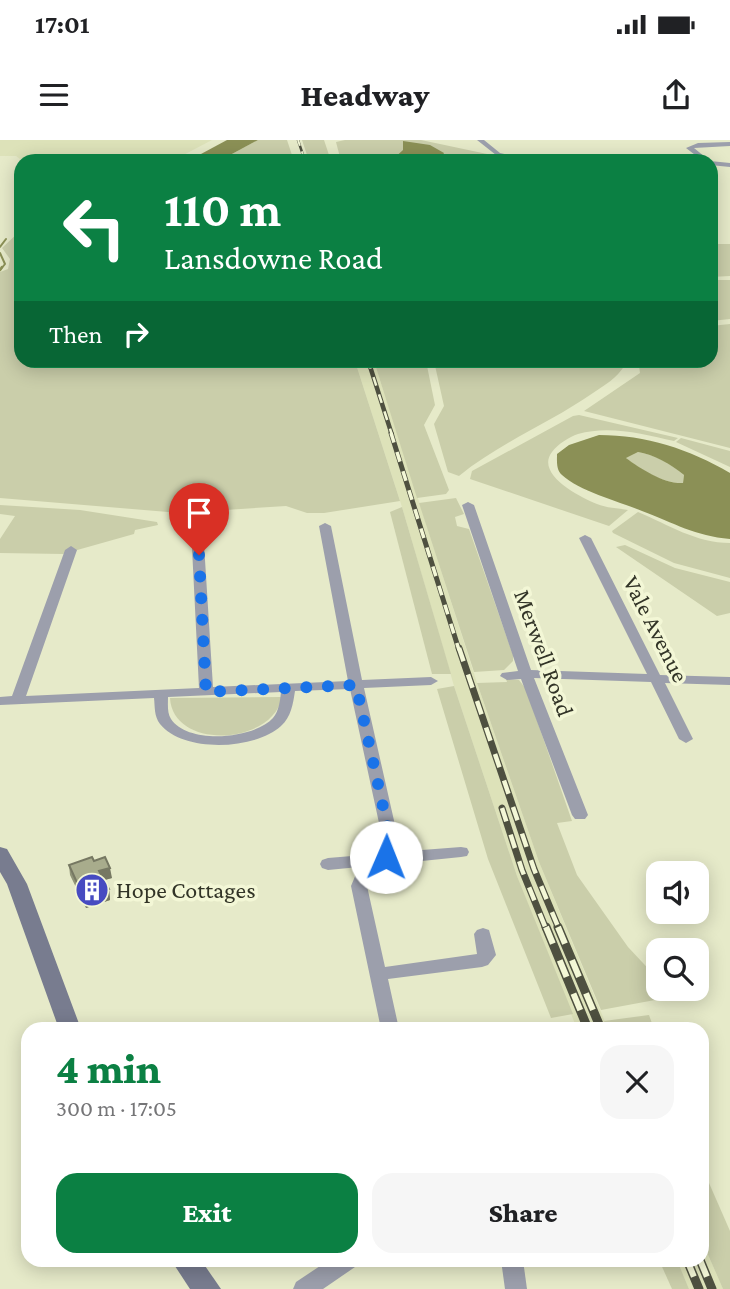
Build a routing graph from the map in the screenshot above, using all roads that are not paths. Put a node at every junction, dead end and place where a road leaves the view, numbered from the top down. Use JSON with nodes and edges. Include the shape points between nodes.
{"nodes":[{"id":1,"x":480,"y":140,"type":"edge"},
{"id":2,"x":730,"y":144,"type":"edge"},
{"id":3,"x":498,"y":154,"type":"edge"},
{"id":4,"x":696,"y":154,"type":"edge"},
{"id":5,"x":468,"y":506,"type":"dead end"},
{"id":6,"x":325,"y":526,"type":"dead end"},
{"id":7,"x":197,"y":528,"type":"dead end"},
{"id":8,"x":585,"y":538,"type":"dead end"},
{"id":9,"x":71,"y":550,"type":"dead end"},
{"id":10,"x":526,"y":674,"type":"junction"},
{"id":11,"x":507,"y":676,"type":"dead end"},
{"id":12,"x":655,"y":679,"type":"junction"},
{"id":13,"x":431,"y":681,"type":"dead end"},
{"id":14,"x":730,"y":681,"type":"edge"},
{"id":15,"x":356,"y":685,"type":"junction"},
{"id":16,"x":288,"y":688,"type":"junction"},
{"id":17,"x":206,"y":692,"type":"junction"},
{"id":18,"x":161,"y":694,"type":"junction"},
{"id":19,"x":0,"y":701,"type":"edge"},
{"id":20,"x":16,"y":701,"type":"junction"},
{"id":21,"x":686,"y":739,"type":"dead end"},
{"id":22,"x":580,"y":815,"type":"dead end"},
{"id":23,"x":461,"y":852,"type":"dead end"},
{"id":24,"x":0,"y":854,"type":"edge"},
{"id":25,"x":386,"y":857,"type":"junction"},
{"id":26,"x":328,"y":864,"type":"dead end"},
{"id":27,"x":483,"y":934,"type":"dead end"},
{"id":28,"x":379,"y":974,"type":"junction"},
{"id":29,"x":66,"y":1022,"type":"edge"},
{"id":30,"x":389,"y":1022,"type":"edge"},
{"id":31,"x":190,"y":1267,"type":"edge"},
{"id":32,"x":337,"y":1267,"type":"edge"},
{"id":33,"x":513,"y":1267,"type":"edge"},
{"id":34,"x":207,"y":1289,"type":"edge"},
{"id":35,"x":304,"y":1289,"type":"edge"},
{"id":36,"x":516,"y":1289,"type":"edge"}],
"edges":[{"from":1,"to":3,"type":"street"},
{"from":2,"to":4,"type":"street","via":[[688,148]]},
{"from":5,"to":10,"type":"street","name":"Merwell Road"},
{"from":6,"to":15,"type":"street"},
{"from":7,"to":17,"type":"street"},
{"from":8,"to":12,"type":"street","name":"Vale Avenue"},
{"from":9,"to":20,"type":"street"},
{"from":10,"to":11,"type":"street"},
{"from":10,"to":12,"type":"street"},
{"from":10,"to":22,"type":"street","name":"Merwell Road"},
{"from":12,"to":14,"type":"street"},
{"from":12,"to":21,"type":"street","name":"Vale Avenue"},
{"from":13,"to":15,"type":"street"},
{"from":15,"to":16,"type":"street"},
{"from":15,"to":25,"type":"street","via":[[392,847]]},
{"from":16,"to":17,"type":"street"},
{"from":16,"to":18,"type":"street","via":[[287,705],[275,725],[250,737],[228,739],[179,732],[164,720]]},
{"from":17,"to":18,"type":"street"},
{"from":18,"to":20,"type":"street"},
{"from":19,"to":20,"type":"street"},
{"from":23,"to":25,"type":"street"},
{"from":24,"to":29,"type":"main road","via":[[17,884]]},
{"from":25,"to":26,"type":"street"},
{"from":25,"to":28,"type":"street","via":[[369,863],[361,872],[359,886]]},
{"from":27,"to":28,"type":"street","via":[[487,955],[482,960]]},
{"from":28,"to":30,"type":"street"},
{"from":31,"to":34,"type":"main road"},
{"from":32,"to":35,"type":"street"},
{"from":33,"to":36,"type":"street"}]}
